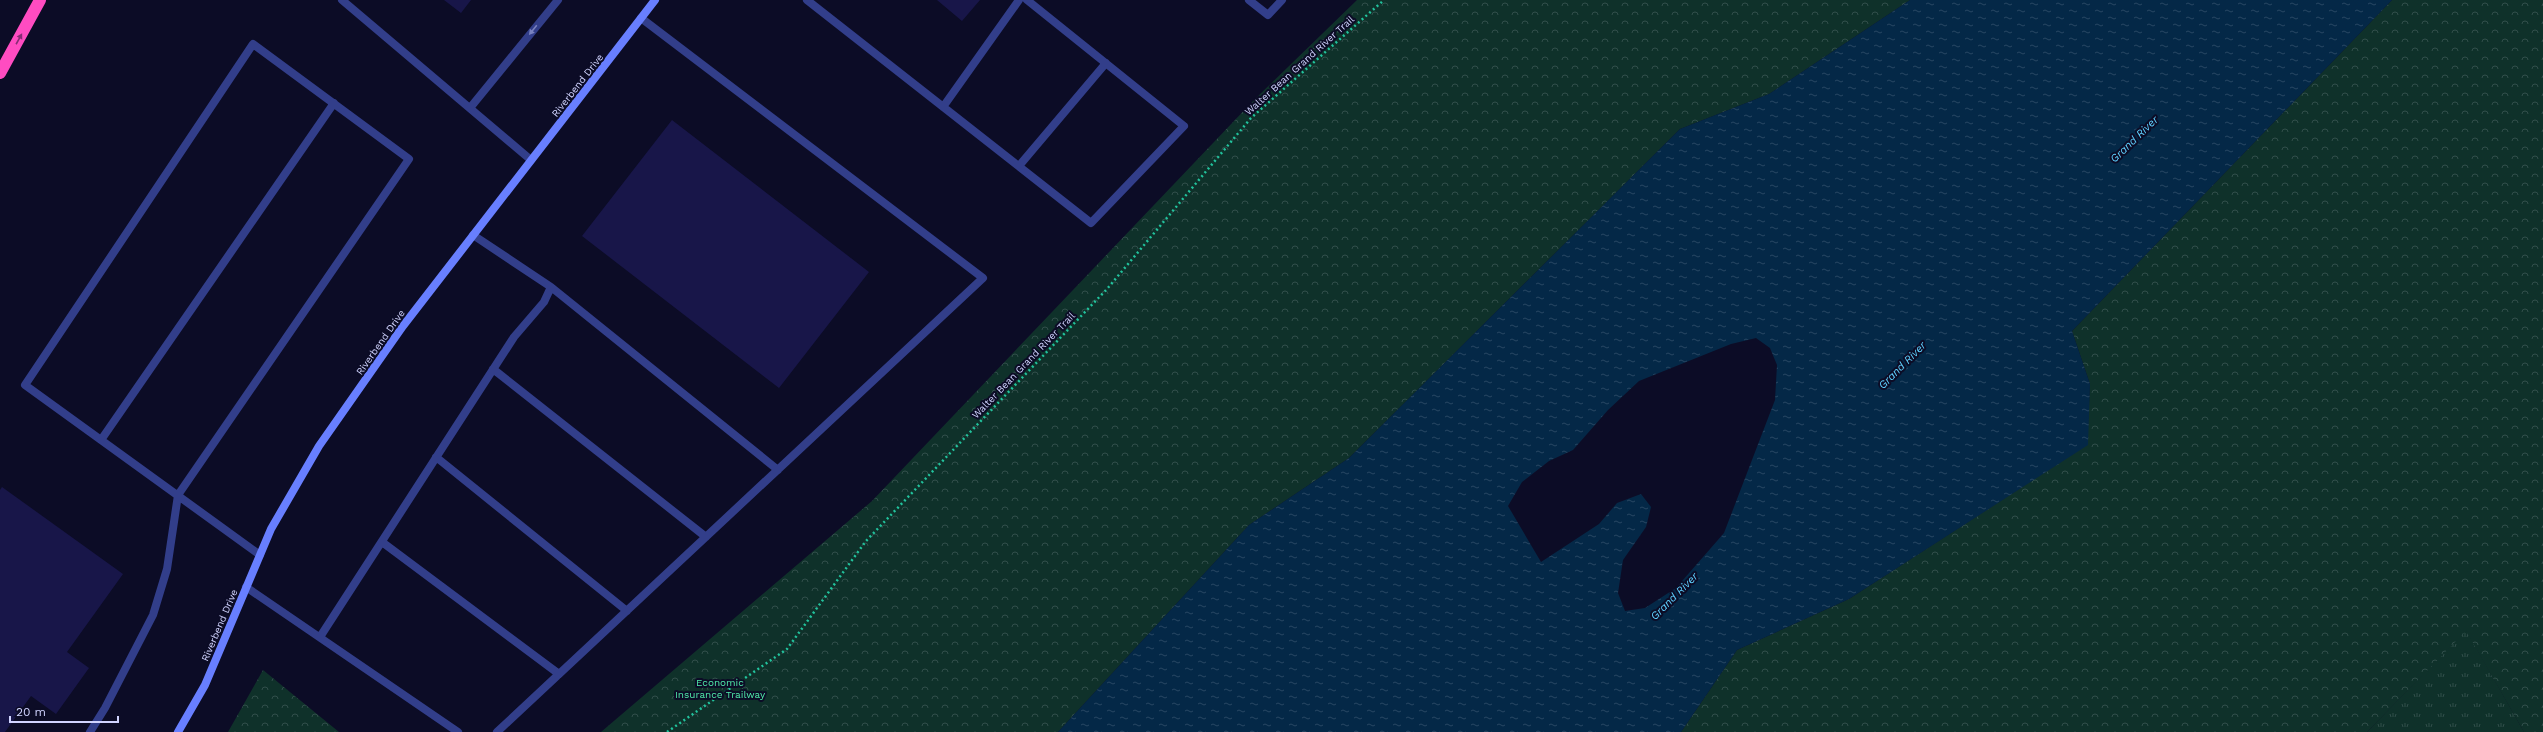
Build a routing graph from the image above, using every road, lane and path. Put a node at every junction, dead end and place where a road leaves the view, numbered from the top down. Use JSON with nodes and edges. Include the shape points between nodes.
{"nodes":[{"id":1,"x":40,"y":0,"type":"edge"},
{"id":2,"x":342,"y":0,"type":"edge"},
{"id":3,"x":558,"y":0,"type":"edge"},
{"id":4,"x":655,"y":0,"type":"edge"},
{"id":5,"x":807,"y":0,"type":"edge"},
{"id":6,"x":1018,"y":0,"type":"edge"},
{"id":7,"x":1027,"y":0,"type":"edge"},
{"id":8,"x":1249,"y":0,"type":"edge"},
{"id":9,"x":1282,"y":0,"type":"edge"},
{"id":10,"x":1384,"y":0,"type":"edge"},
{"id":11,"x":641,"y":18,"type":"junction"},
{"id":12,"x":1106,"y":63,"type":"junction"},
{"id":13,"x":0,"y":73,"type":"edge"},
{"id":14,"x":334,"y":103,"type":"junction"},
{"id":15,"x":943,"y":107,"type":"junction"},
{"id":16,"x":470,"y":108,"type":"junction"},
{"id":17,"x":531,"y":160,"type":"junction"},
{"id":18,"x":1019,"y":166,"type":"junction"},
{"id":19,"x":473,"y":235,"type":"junction"},
{"id":20,"x":551,"y":287,"type":"junction"},
{"id":21,"x":493,"y":369,"type":"junction"},
{"id":22,"x":101,"y":440,"type":"junction"},
{"id":23,"x":436,"y":457,"type":"junction"},
{"id":24,"x":778,"y":470,"type":"junction"},
{"id":25,"x":178,"y":495,"type":"junction"},
{"id":26,"x":706,"y":537,"type":"junction"},
{"id":27,"x":382,"y":542,"type":"junction"},
{"id":28,"x":260,"y":555,"type":"junction"},
{"id":29,"x":246,"y":587,"type":"junction"},
{"id":30,"x":627,"y":611,"type":"junction"},
{"id":31,"x":320,"y":637,"type":"junction"},
{"id":32,"x":559,"y":674,"type":"junction"},
{"id":33,"x":90,"y":732,"type":"edge"},
{"id":34,"x":178,"y":732,"type":"edge"},
{"id":35,"x":458,"y":732,"type":"edge"},
{"id":36,"x":497,"y":732,"type":"edge"},
{"id":37,"x":667,"y":732,"type":"edge"}],
"edges":[{"from":13,"to":1,"type":"highway","one_way":true},
{"from":2,"to":16,"type":"lane"},
{"from":3,"to":16,"type":"lane","one_way":true},
{"from":4,"to":11,"type":"street","name":"Riverbend Drive"},
{"from":5,"to":15,"type":"lane"},
{"from":6,"to":15,"type":"lane"},
{"from":7,"to":12,"type":"lane"},
{"from":8,"to":9,"type":"lane","via":[[1268,15]]},
{"from":10,"to":37,"type":"path","name":"Walter Bean Grand River Trail","via":[[1251,118],[1107,289],[866,541],[787,649]]},
{"from":11,"to":17,"type":"street","name":"Riverbend Drive"},
{"from":11,"to":24,"type":"lane","via":[[983,278]]},
{"from":12,"to":18,"type":"lane"},
{"from":12,"to":18,"type":"lane","via":[[1184,126],[1091,223]]},
{"from":14,"to":22,"type":"lane"},
{"from":14,"to":22,"type":"lane","via":[[253,44],[25,385]]},
{"from":14,"to":25,"type":"lane","via":[[410,159]]},
{"from":15,"to":18,"type":"lane"},
{"from":16,"to":17,"type":"lane"},
{"from":17,"to":19,"type":"street","name":"Riverbend Drive"},
{"from":19,"to":20,"type":"lane"},
{"from":19,"to":28,"type":"street","name":"Riverbend Drive","via":[[403,326],[319,446],[270,530]]},
{"from":20,"to":21,"type":"lane","via":[[544,302],[514,338]]},
{"from":20,"to":24,"type":"lane"},
{"from":21,"to":23,"type":"lane"},
{"from":21,"to":26,"type":"lane"},
{"from":22,"to":25,"type":"lane"},
{"from":23,"to":27,"type":"lane"},
{"from":23,"to":30,"type":"lane"},
{"from":24,"to":26,"type":"lane"},
{"from":25,"to":28,"type":"lane"},
{"from":25,"to":33,"type":"lane","via":[[166,569],[153,615]]},
{"from":26,"to":30,"type":"lane"},
{"from":27,"to":31,"type":"lane"},
{"from":27,"to":32,"type":"lane"},
{"from":28,"to":29,"type":"street","name":"Riverbend Drive"},
{"from":29,"to":31,"type":"lane"},
{"from":29,"to":34,"type":"street","name":"Riverbend Drive","via":[[205,685]]},
{"from":30,"to":32,"type":"lane"},
{"from":31,"to":35,"type":"lane"},
{"from":32,"to":36,"type":"lane"}]}
